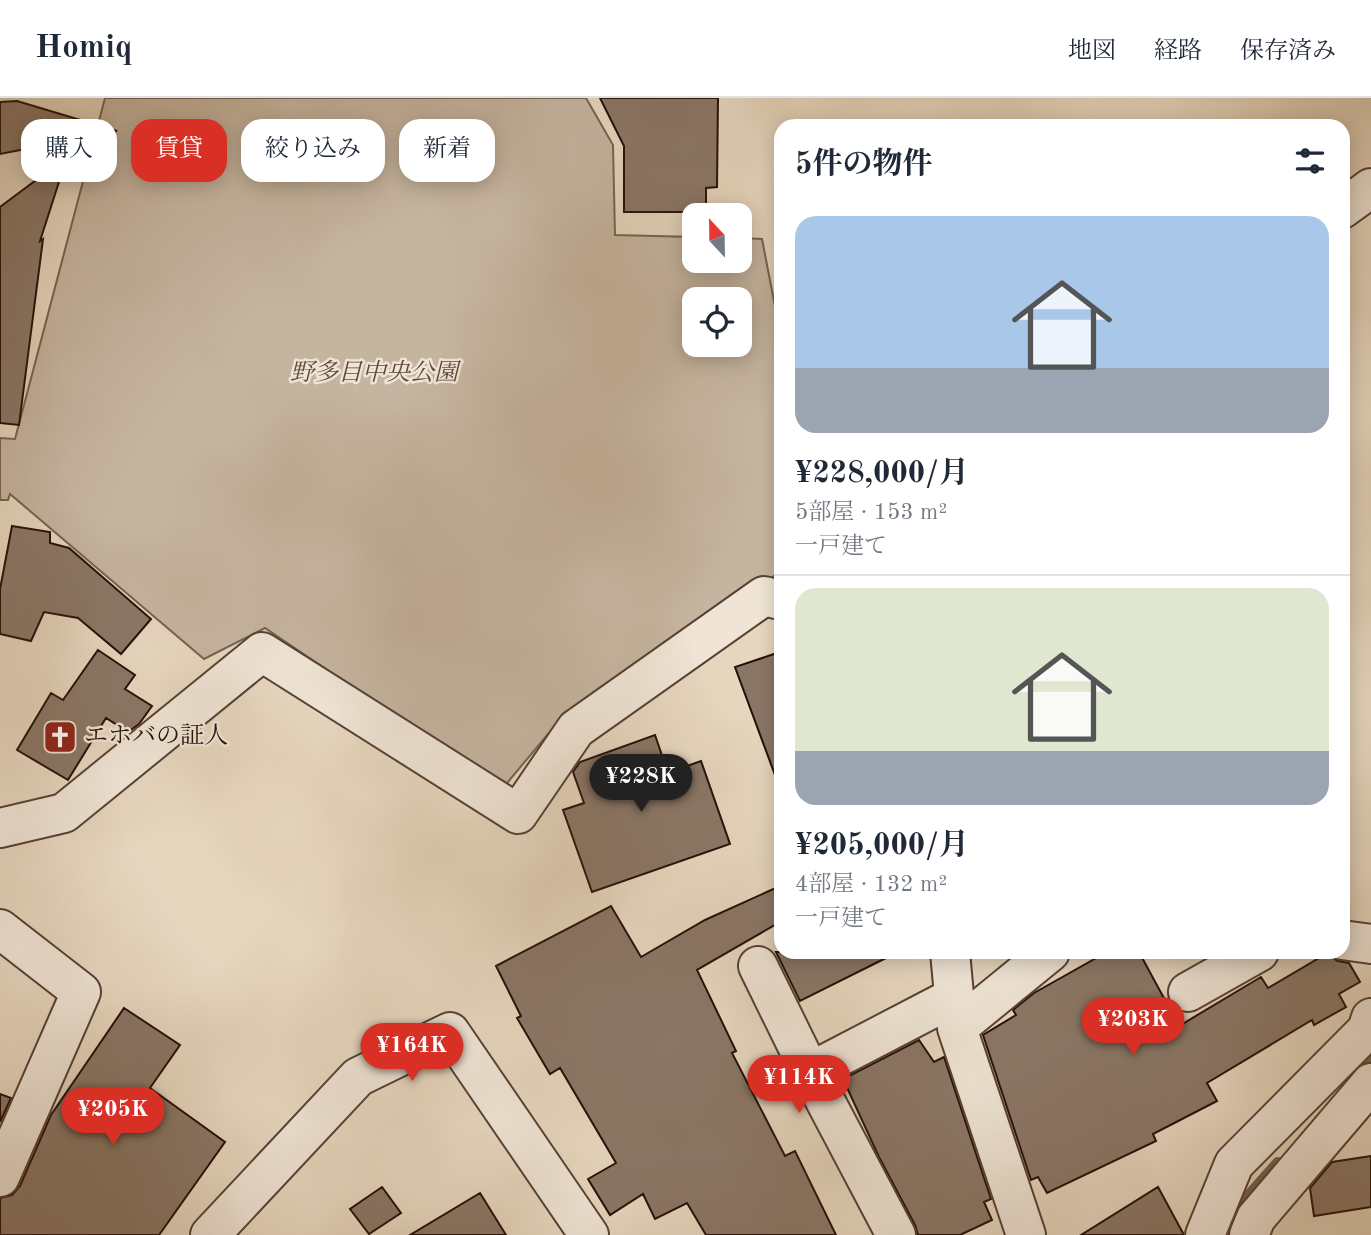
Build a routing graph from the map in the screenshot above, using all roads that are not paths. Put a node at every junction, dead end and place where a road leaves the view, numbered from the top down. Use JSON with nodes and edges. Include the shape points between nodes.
{"nodes":[{"id":1,"x":1371,"y":188,"type":"edge"},
{"id":2,"x":1350,"y":203,"type":"edge"},
{"id":3,"x":774,"y":598,"type":"edge"},
{"id":4,"x":0,"y":828,"type":"edge"},
{"id":5,"x":0,"y":929,"type":"edge"},
{"id":6,"x":1350,"y":941,"type":"edge"},
{"id":7,"x":1371,"y":944,"type":"edge"},
{"id":8,"x":951,"y":959,"type":"edge"},
{"id":9,"x":1039,"y":959,"type":"edge"},
{"id":10,"x":1247,"y":959,"type":"edge"},
{"id":11,"x":758,"y":966,"type":"dead end"},
{"id":12,"x":1188,"y":992,"type":"dead end"},
{"id":13,"x":955,"y":1012,"type":"junction"},
{"id":14,"x":1371,"y":1017,"type":"edge"},
{"id":15,"x":810,"y":1072,"type":"junction"},
{"id":16,"x":1371,"y":1083,"type":"edge"},
{"id":17,"x":0,"y":1177,"type":"edge"},
{"id":18,"x":211,"y":1235,"type":"edge"},
{"id":19,"x":589,"y":1235,"type":"edge"},
{"id":20,"x":896,"y":1235,"type":"edge"},
{"id":21,"x":1026,"y":1235,"type":"edge"},
{"id":22,"x":1205,"y":1235,"type":"edge"},
{"id":23,"x":1249,"y":1235,"type":"edge"}],
"edges":[{"from":1,"to":2,"type":"street"},
{"from":3,"to":4,"type":"street","via":[[764,596],[576,729],[518,814],[262,652],[64,813]]},
{"from":5,"to":17,"type":"street","via":[[81,992]]},
{"from":6,"to":7,"type":"street"},
{"from":8,"to":13,"type":"street"},
{"from":9,"to":13,"type":"street"},
{"from":10,"to":12,"type":"street"},
{"from":11,"to":15,"type":"street"},
{"from":13,"to":15,"type":"street"},
{"from":13,"to":21,"type":"street"},
{"from":14,"to":22,"type":"street","via":[[1367,1030],[1234,1164]]},
{"from":15,"to":20,"type":"street"},
{"from":16,"to":23,"type":"street","via":[[1256,1218]]},
{"from":18,"to":19,"type":"street","via":[[358,1077],[450,1032]]}]}
